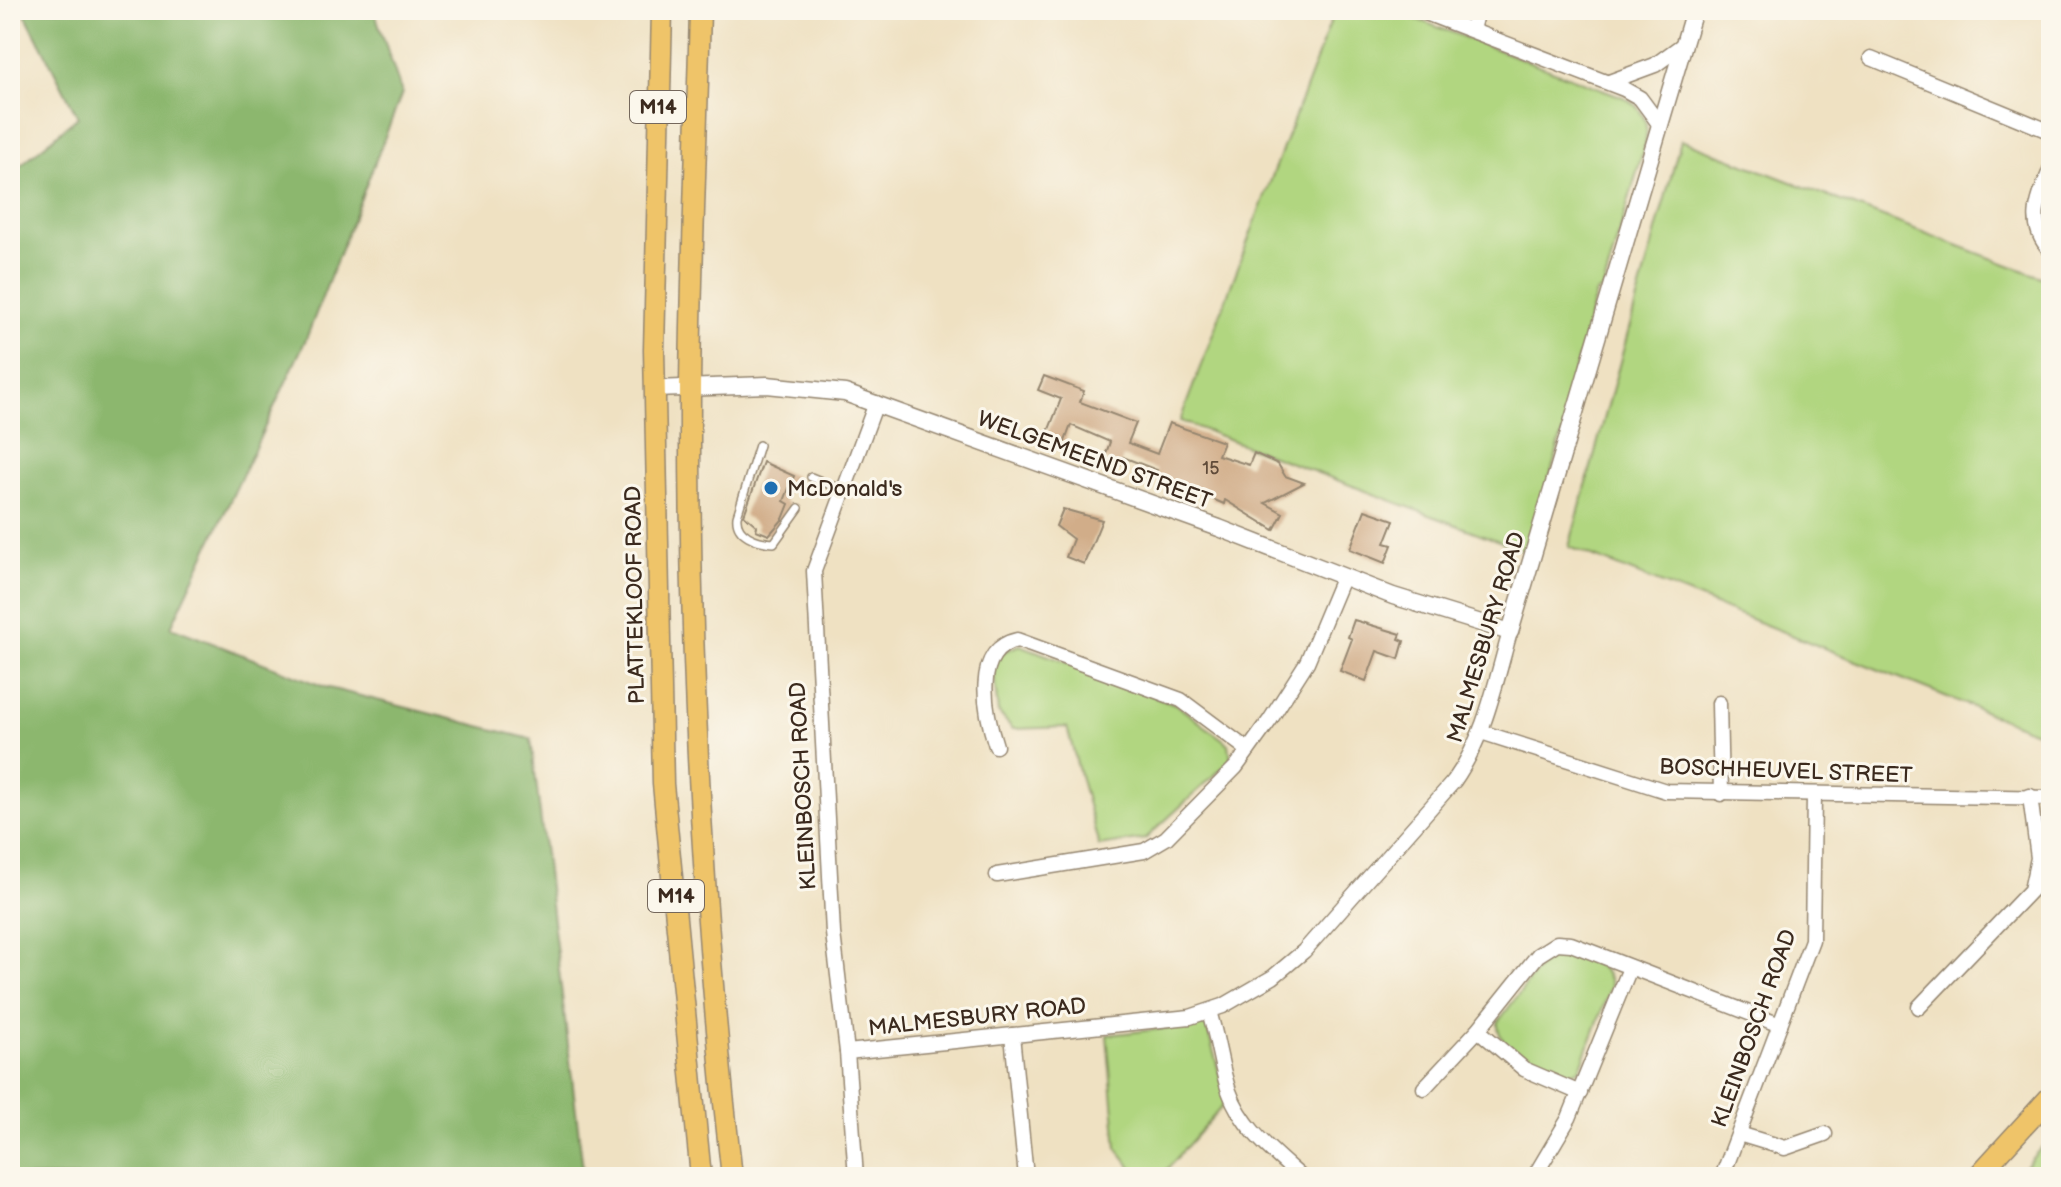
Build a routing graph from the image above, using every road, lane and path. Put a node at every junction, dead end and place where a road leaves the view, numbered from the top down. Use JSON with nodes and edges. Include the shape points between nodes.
{"nodes":[{"id":1,"x":662,"y":10,"type":"edge"},
{"id":2,"x":700,"y":10,"type":"edge"},
{"id":3,"x":1418,"y":10,"type":"edge"},
{"id":4,"x":1477,"y":10,"type":"edge"},
{"id":5,"x":1694,"y":10,"type":"edge"},
{"id":6,"x":1472,"y":30,"type":"junction"},
{"id":7,"x":1684,"y":44,"type":"junction"},
{"id":8,"x":1871,"y":58,"type":"dead end"},
{"id":9,"x":1609,"y":82,"type":"junction"},
{"id":10,"x":1660,"y":125,"type":"junction"},
{"id":11,"x":2051,"y":132,"type":"edge"},
{"id":12,"x":2051,"y":168,"type":"edge"},
{"id":13,"x":2051,"y":251,"type":"edge"},
{"id":14,"x":655,"y":389,"type":"junction"},
{"id":15,"x":690,"y":389,"type":"junction"},
{"id":16,"x":876,"y":403,"type":"junction"},
{"id":17,"x":759,"y":445,"type":"dead end"},
{"id":18,"x":811,"y":477,"type":"dead end"},
{"id":19,"x":843,"y":490,"type":"junction"},
{"id":20,"x":799,"y":508,"type":"dead end"},
{"id":21,"x":1343,"y":576,"type":"junction"},
{"id":22,"x":1510,"y":632,"type":"junction"},
{"id":23,"x":1719,"y":703,"type":"dead end"},
{"id":24,"x":1481,"y":732,"type":"junction"},
{"id":25,"x":996,"y":746,"type":"dead end"},
{"id":26,"x":1248,"y":750,"type":"junction"},
{"id":27,"x":1721,"y":794,"type":"junction"},
{"id":28,"x":1814,"y":795,"type":"junction"},
{"id":29,"x":2030,"y":796,"type":"junction"},
{"id":30,"x":2051,"y":798,"type":"edge"},
{"id":31,"x":997,"y":875,"type":"dead end"},
{"id":32,"x":1630,"y":968,"type":"junction"},
{"id":33,"x":1919,"y":1007,"type":"dead end"},
{"id":34,"x":1209,"y":1012,"type":"junction"},
{"id":35,"x":1780,"y":1025,"type":"junction"},
{"id":36,"x":1478,"y":1030,"type":"junction"},
{"id":37,"x":1012,"y":1035,"type":"junction"},
{"id":38,"x":847,"y":1052,"type":"junction"},
{"id":39,"x":1424,"y":1088,"type":"dead end"},
{"id":40,"x":1580,"y":1093,"type":"junction"},
{"id":41,"x":2051,"y":1096,"type":"edge"},
{"id":42,"x":1739,"y":1134,"type":"junction"},
{"id":43,"x":1825,"y":1134,"type":"dead end"},
{"id":44,"x":701,"y":1177,"type":"edge"},
{"id":45,"x":732,"y":1177,"type":"edge"},
{"id":46,"x":856,"y":1177,"type":"edge"},
{"id":47,"x":1026,"y":1177,"type":"edge"},
{"id":48,"x":1301,"y":1177,"type":"edge"},
{"id":49,"x":1534,"y":1177,"type":"edge"},
{"id":50,"x":1722,"y":1177,"type":"edge"},
{"id":51,"x":1977,"y":1177,"type":"edge"}],
"edges":[{"from":1,"to":14,"type":"main road","name":"PLATTEKLOOF ROAD","number":"M14"},
{"from":2,"to":15,"type":"main road","number":"M14"},
{"from":3,"to":6,"type":"street"},
{"from":4,"to":6,"type":"street"},
{"from":5,"to":7,"type":"street","name":"MALMESBURY ROAD"},
{"from":6,"to":9,"type":"street"},
{"from":7,"to":9,"type":"street","via":[[1655,65]]},
{"from":7,"to":10,"type":"street","name":"MALMESBURY ROAD"},
{"from":8,"to":11,"type":"street"},
{"from":9,"to":10,"type":"street","via":[[1640,98]]},
{"from":10,"to":22,"type":"street","name":"MALMESBURY ROAD"},
{"from":12,"to":13,"type":"street","via":[[2035,219],[2039,236]]},
{"from":14,"to":15,"type":"street","name":"WELGEMEEND STREET"},
{"from":14,"to":44,"type":"main road","name":"PLATTEKLOOF ROAD","number":"M14","via":[[663,784]]},
{"from":15,"to":16,"type":"street","name":"WELGEMEEND STREET","via":[[814,387]]},
{"from":15,"to":45,"type":"main road","number":"M14","via":[[698,751]]},
{"from":16,"to":19,"type":"street","name":"KLEINBOSCH ROAD"},
{"from":16,"to":21,"type":"street","name":"WELGEMEEND STREET"},
{"from":17,"to":20,"type":"lane","via":[[737,526],[742,533],[774,543]]},
{"from":18,"to":19,"type":"lane"},
{"from":19,"to":38,"type":"street","name":"KLEINBOSCH ROAD","via":[[814,571],[814,586],[833,933]]},
{"from":21,"to":22,"type":"street","name":"WELGEMEEND STREET"},
{"from":21,"to":26,"type":"street","via":[[1307,662]]},
{"from":22,"to":24,"type":"street","name":"MALMESBURY ROAD"},
{"from":23,"to":27,"type":"street"},
{"from":24,"to":27,"type":"street","name":"BOSCHHEUVEL STREET","via":[[1653,790]]},
{"from":24,"to":34,"type":"street","name":"MALMESBURY ROAD","via":[[1454,781],[1304,951],[1250,993]]},
{"from":25,"to":26,"type":"street","via":[[988,660],[997,647],[1017,640],[1181,700]]},
{"from":26,"to":31,"type":"street","via":[[1156,846]]},
{"from":27,"to":28,"type":"street","name":"BOSCHHEUVEL STREET"},
{"from":28,"to":29,"type":"street","name":"BOSCHHEUVEL STREET"},
{"from":28,"to":35,"type":"street","name":"KLEINBOSCH ROAD","via":[[1812,940]]},
{"from":29,"to":30,"type":"street","name":"BOSCHHEUVEL STREET"},
{"from":29,"to":33,"type":"street","via":[[2038,858],[2031,890]]},
{"from":32,"to":35,"type":"street"},
{"from":32,"to":36,"type":"street","via":[[1557,943],[1538,955]]},
{"from":32,"to":40,"type":"street"},
{"from":34,"to":37,"type":"street","name":"MALMESBURY ROAD"},
{"from":34,"to":48,"type":"street","via":[[1237,1110],[1253,1133]]},
{"from":35,"to":42,"type":"street","name":"KLEINBOSCH ROAD"},
{"from":36,"to":39,"type":"street"},
{"from":36,"to":40,"type":"street","via":[[1524,1069]]},
{"from":37,"to":38,"type":"street","name":"MALMESBURY ROAD"},
{"from":37,"to":47,"type":"street"},
{"from":38,"to":46,"type":"street","name":"KLEINBOSCH ROAD"},
{"from":40,"to":49,"type":"street"},
{"from":41,"to":51,"type":"main road"},
{"from":42,"to":43,"type":"street","via":[[1785,1148]]},
{"from":42,"to":50,"type":"street","name":"KLEINBOSCH ROAD"}]}
